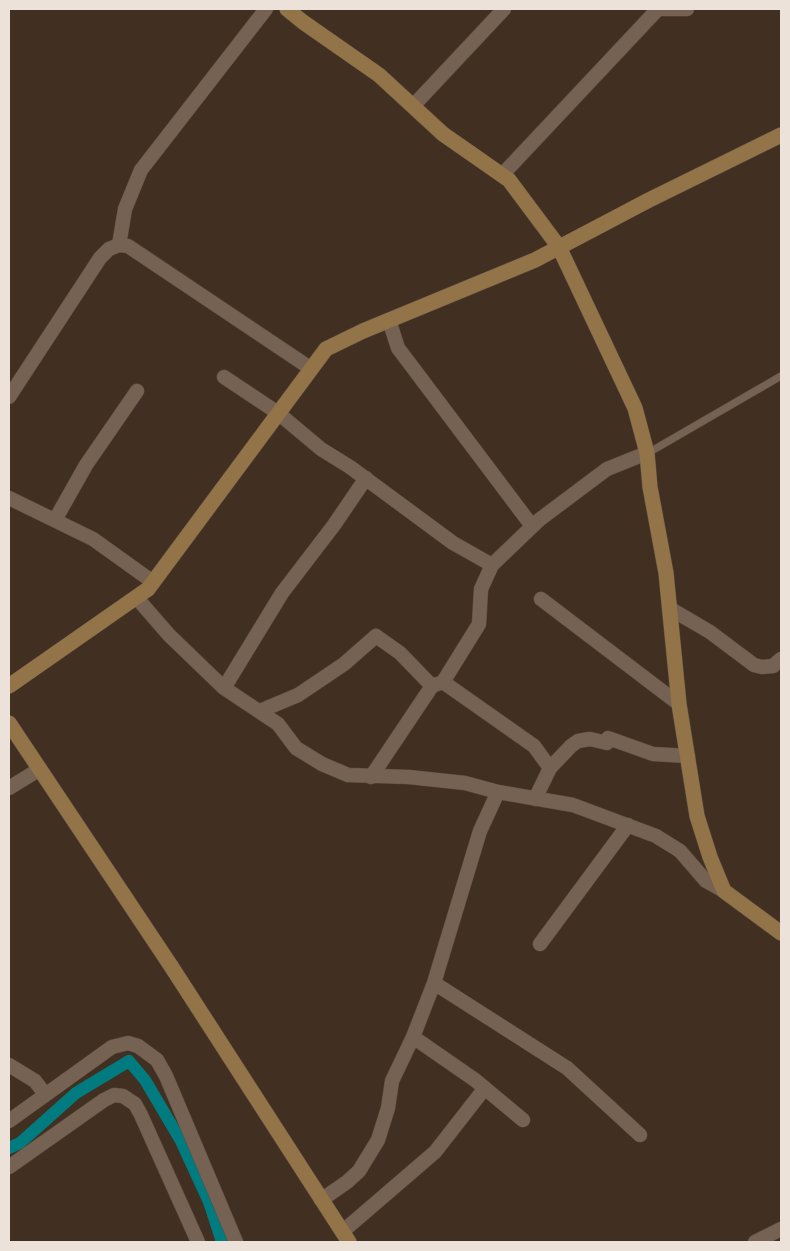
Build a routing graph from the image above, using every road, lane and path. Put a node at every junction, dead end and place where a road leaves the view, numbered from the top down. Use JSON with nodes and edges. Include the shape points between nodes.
{"nodes":[{"id":1,"x":266,"y":9,"type":"edge"},
{"id":2,"x":287,"y":9,"type":"edge"},
{"id":3,"x":504,"y":9,"type":"edge"},
{"id":4,"x":658,"y":9,"type":"edge"},
{"id":5,"x":687,"y":9,"type":"edge"},
{"id":6,"x":413,"y":106,"type":"junction"},
{"id":7,"x":781,"y":136,"type":"edge"},
{"id":8,"x":502,"y":175,"type":"junction"},
{"id":9,"x":119,"y":245,"type":"junction"},
{"id":10,"x":559,"y":248,"type":"junction"},
{"id":11,"x":389,"y":320,"type":"junction"},
{"id":12,"x":310,"y":368,"type":"junction"},
{"id":13,"x":781,"y":376,"type":"edge"},
{"id":14,"x":224,"y":378,"type":"dead end"},
{"id":15,"x":137,"y":391,"type":"dead end"},
{"id":16,"x":9,"y":397,"type":"edge"},
{"id":17,"x":278,"y":412,"type":"junction"},
{"id":18,"x":647,"y":453,"type":"junction"},
{"id":19,"x":366,"y":478,"type":"junction"},
{"id":20,"x":9,"y":498,"type":"edge"},
{"id":21,"x":54,"y":520,"type":"junction"},
{"id":22,"x":532,"y":526,"type":"junction"},
{"id":23,"x":492,"y":565,"type":"junction"},
{"id":24,"x":153,"y":582,"type":"junction"},
{"id":25,"x":136,"y":597,"type":"junction"},
{"id":26,"x":541,"y":599,"type":"dead end"},
{"id":27,"x":669,"y":608,"type":"junction"},
{"id":28,"x":781,"y":659,"type":"edge"},
{"id":29,"x":438,"y":684,"type":"junction"},
{"id":30,"x":9,"y":686,"type":"edge"},
{"id":31,"x":224,"y":688,"type":"junction"},
{"id":32,"x":679,"y":704,"type":"junction"},
{"id":33,"x":260,"y":710,"type":"junction"},
{"id":34,"x":9,"y":724,"type":"edge"},
{"id":35,"x":688,"y":756,"type":"junction"},
{"id":36,"x":550,"y":768,"type":"junction"},
{"id":37,"x":40,"y":769,"type":"junction"},
{"id":38,"x":371,"y":777,"type":"junction"},
{"id":39,"x":9,"y":788,"type":"edge"},
{"id":40,"x":498,"y":792,"type":"junction"},
{"id":41,"x":535,"y":798,"type":"junction"},
{"id":42,"x":628,"y":825,"type":"junction"},
{"id":43,"x":724,"y":891,"type":"junction"},
{"id":44,"x":781,"y":933,"type":"edge"},
{"id":45,"x":540,"y":944,"type":"dead end"},
{"id":46,"x":434,"y":983,"type":"junction"},
{"id":47,"x":413,"y":1037,"type":"junction"},
{"id":48,"x":9,"y":1065,"type":"edge"},
{"id":49,"x":40,"y":1087,"type":"junction"},
{"id":50,"x":485,"y":1088,"type":"junction"},
{"id":51,"x":523,"y":1120,"type":"dead end"},
{"id":52,"x":9,"y":1121,"type":"edge"},
{"id":53,"x":640,"y":1135,"type":"dead end"},
{"id":54,"x":9,"y":1167,"type":"edge"},
{"id":55,"x":322,"y":1200,"type":"junction"},
{"id":56,"x":781,"y":1229,"type":"edge"},
{"id":57,"x":345,"y":1237,"type":"edge"},
{"id":58,"x":198,"y":1242,"type":"edge"},
{"id":59,"x":236,"y":1242,"type":"edge"},
{"id":60,"x":755,"y":1242,"type":"edge"}],
"edges":[{"from":1,"to":9,"type":"street","via":[[141,170],[125,209]]},
{"from":2,"to":6,"type":"street","via":[[379,75]]},
{"from":3,"to":6,"type":"street"},
{"from":4,"to":5,"type":"street"},
{"from":4,"to":8,"type":"street"},
{"from":6,"to":8,"type":"street","via":[[443,134]]},
{"from":7,"to":10,"type":"street"},
{"from":8,"to":10,"type":"street"},
{"from":9,"to":12,"type":"street","via":[[128,246]]},
{"from":9,"to":16,"type":"street","via":[[100,258]]},
{"from":10,"to":11,"type":"street"},
{"from":10,"to":18,"type":"street","via":[[635,408]]},
{"from":11,"to":12,"type":"street","via":[[326,349]]},
{"from":11,"to":22,"type":"street","via":[[398,348]]},
{"from":12,"to":17,"type":"street"},
{"from":13,"to":18,"type":"lane"},
{"from":14,"to":17,"type":"street"},
{"from":15,"to":21,"type":"street","via":[[86,465]]},
{"from":17,"to":19,"type":"street","via":[[321,449]]},
{"from":17,"to":24,"type":"street"},
{"from":18,"to":22,"type":"street","via":[[606,469]]},
{"from":18,"to":27,"type":"street"},
{"from":19,"to":23,"type":"street","via":[[453,543]]},
{"from":19,"to":31,"type":"street","via":[[282,593]]},
{"from":20,"to":21,"type":"street"},
{"from":21,"to":24,"type":"street","via":[[93,539]]},
{"from":22,"to":23,"type":"street"},
{"from":23,"to":29,"type":"street","via":[[481,590],[478,624]]},
{"from":24,"to":25,"type":"street"},
{"from":25,"to":30,"type":"street"},
{"from":25,"to":31,"type":"street"},
{"from":26,"to":32,"type":"street"},
{"from":27,"to":28,"type":"street","via":[[710,632],[754,665],[773,666]]},
{"from":27,"to":32,"type":"street"},
{"from":29,"to":33,"type":"street","via":[[376,636],[344,664],[305,690]]},
{"from":29,"to":36,"type":"street","via":[[534,746]]},
{"from":29,"to":38,"type":"street"},
{"from":31,"to":33,"type":"street"},
{"from":32,"to":35,"type":"street"},
{"from":33,"to":38,"type":"street","via":[[278,724],[296,748],[322,764],[348,775]]},
{"from":34,"to":37,"type":"street"},
{"from":35,"to":36,"type":"street","via":[[653,754],[608,741],[578,741]]},
{"from":35,"to":43,"type":"street","via":[[697,816]]},
{"from":36,"to":41,"type":"street"},
{"from":37,"to":39,"type":"street"},
{"from":37,"to":55,"type":"street"},
{"from":38,"to":40,"type":"street","via":[[465,783]]},
{"from":40,"to":41,"type":"street"},
{"from":40,"to":46,"type":"street","via":[[480,831]]},
{"from":41,"to":42,"type":"street","via":[[573,805]]},
{"from":42,"to":43,"type":"street","via":[[656,836],[680,851],[706,882]]},
{"from":42,"to":45,"type":"street"},
{"from":43,"to":44,"type":"street"},
{"from":46,"to":47,"type":"street"},
{"from":46,"to":53,"type":"street","via":[[568,1068]]},
{"from":47,"to":50,"type":"street"},
{"from":47,"to":55,"type":"street","via":[[392,1081],[378,1140],[359,1171]]},
{"from":48,"to":49,"type":"street"},
{"from":49,"to":52,"type":"street"},
{"from":49,"to":59,"type":"street","via":[[112,1047],[128,1043],[147,1051],[157,1060],[166,1076]]},
{"from":50,"to":51,"type":"street"},
{"from":50,"to":57,"type":"street","via":[[435,1152]]},
{"from":54,"to":58,"type":"street","via":[[104,1100],[123,1096],[135,1104],[141,1115]]},
{"from":55,"to":57,"type":"street"},
{"from":56,"to":60,"type":"street"}]}
